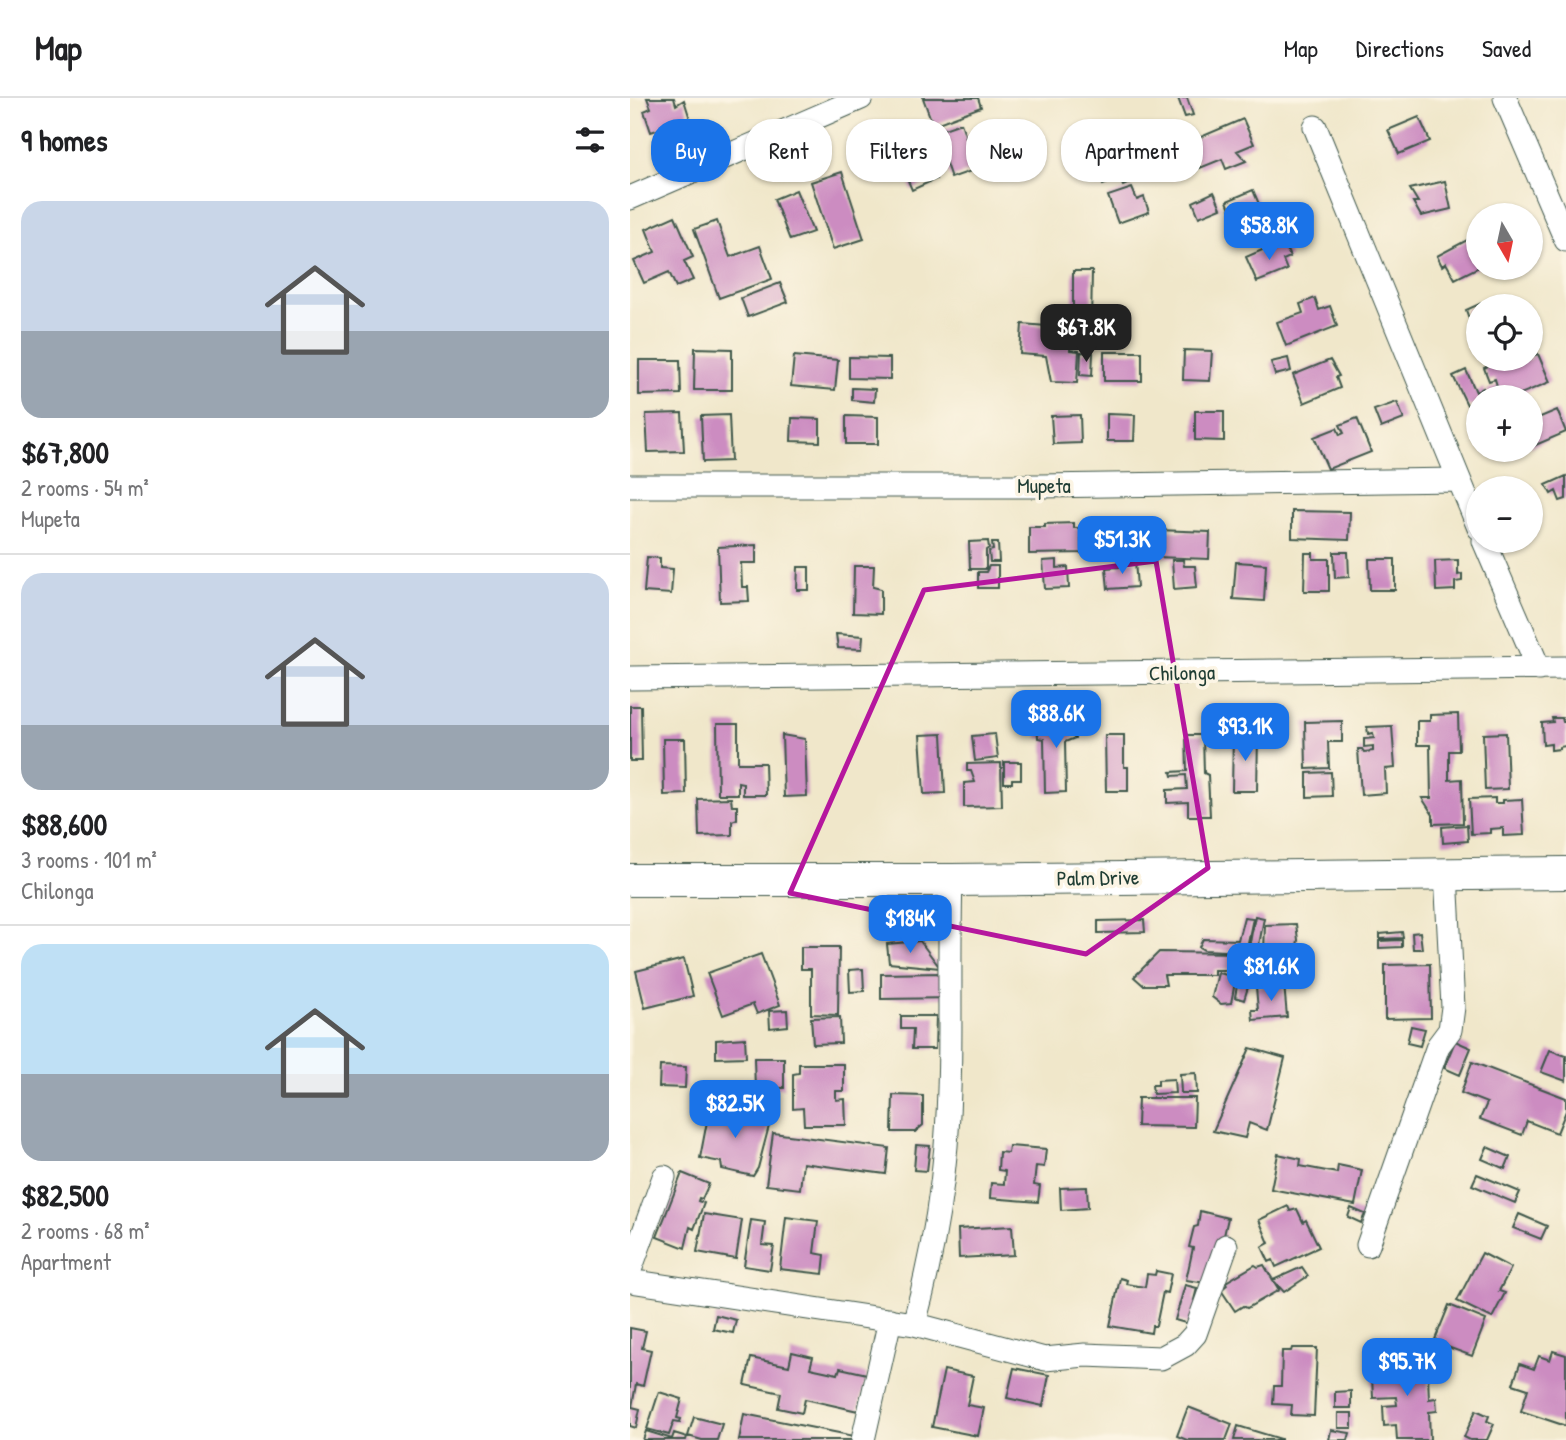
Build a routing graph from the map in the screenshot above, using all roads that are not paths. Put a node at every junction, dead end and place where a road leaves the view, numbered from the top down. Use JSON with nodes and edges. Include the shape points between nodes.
{"nodes":[{"id":1,"x":861,"y":98,"type":"edge"},
{"id":2,"x":1505,"y":98,"type":"edge"},
{"id":3,"x":1315,"y":127,"type":"dead end"},
{"id":4,"x":630,"y":198,"type":"edge"},
{"id":5,"x":1566,"y":240,"type":"edge"},
{"id":6,"x":1458,"y":480,"type":"junction"},
{"id":7,"x":630,"y":486,"type":"edge"},
{"id":8,"x":1466,"y":498,"type":"edge"},
{"id":9,"x":1489,"y":553,"type":"edge"},
{"id":10,"x":1566,"y":668,"type":"edge"},
{"id":11,"x":1539,"y":669,"type":"junction"},
{"id":12,"x":630,"y":678,"type":"edge"},
{"id":13,"x":1566,"y":873,"type":"edge"},
{"id":14,"x":1447,"y":874,"type":"junction"},
{"id":15,"x":630,"y":880,"type":"edge"},
{"id":16,"x":951,"y":880,"type":"junction"},
{"id":17,"x":664,"y":1177,"type":"dead end"},
{"id":18,"x":1368,"y":1245,"type":"dead end"},
{"id":19,"x":1226,"y":1246,"type":"dead end"},
{"id":20,"x":630,"y":1270,"type":"edge"},
{"id":21,"x":630,"y":1281,"type":"edge"},
{"id":22,"x":890,"y":1320,"type":"junction"},
{"id":23,"x":914,"y":1324,"type":"junction"},
{"id":24,"x":863,"y":1440,"type":"edge"}],
"edges":[{"from":1,"to":4,"type":"street"},
{"from":2,"to":5,"type":"street"},
{"from":3,"to":6,"type":"street"},
{"from":6,"to":7,"type":"street","name":"Mupeta"},
{"from":6,"to":8,"type":"street"},
{"from":9,"to":11,"type":"street"},
{"from":10,"to":11,"type":"street","name":"Chilonga"},
{"from":11,"to":12,"type":"street","name":"Chilonga"},
{"from":13,"to":14,"type":"street","name":"Palm Drive"},
{"from":14,"to":16,"type":"street","name":"Palm Drive"},
{"from":14,"to":18,"type":"street","via":[[1450,1030],[1438,1046]]},
{"from":15,"to":16,"type":"street","name":"Palm Drive"},
{"from":16,"to":23,"type":"street","via":[[946,1148]]},
{"from":17,"to":20,"type":"street"},
{"from":19,"to":23,"type":"street","via":[[1195,1334],[1161,1358],[1085,1355],[1045,1359]]},
{"from":21,"to":22,"type":"street"},
{"from":22,"to":23,"type":"street"},
{"from":22,"to":24,"type":"street"}]}
